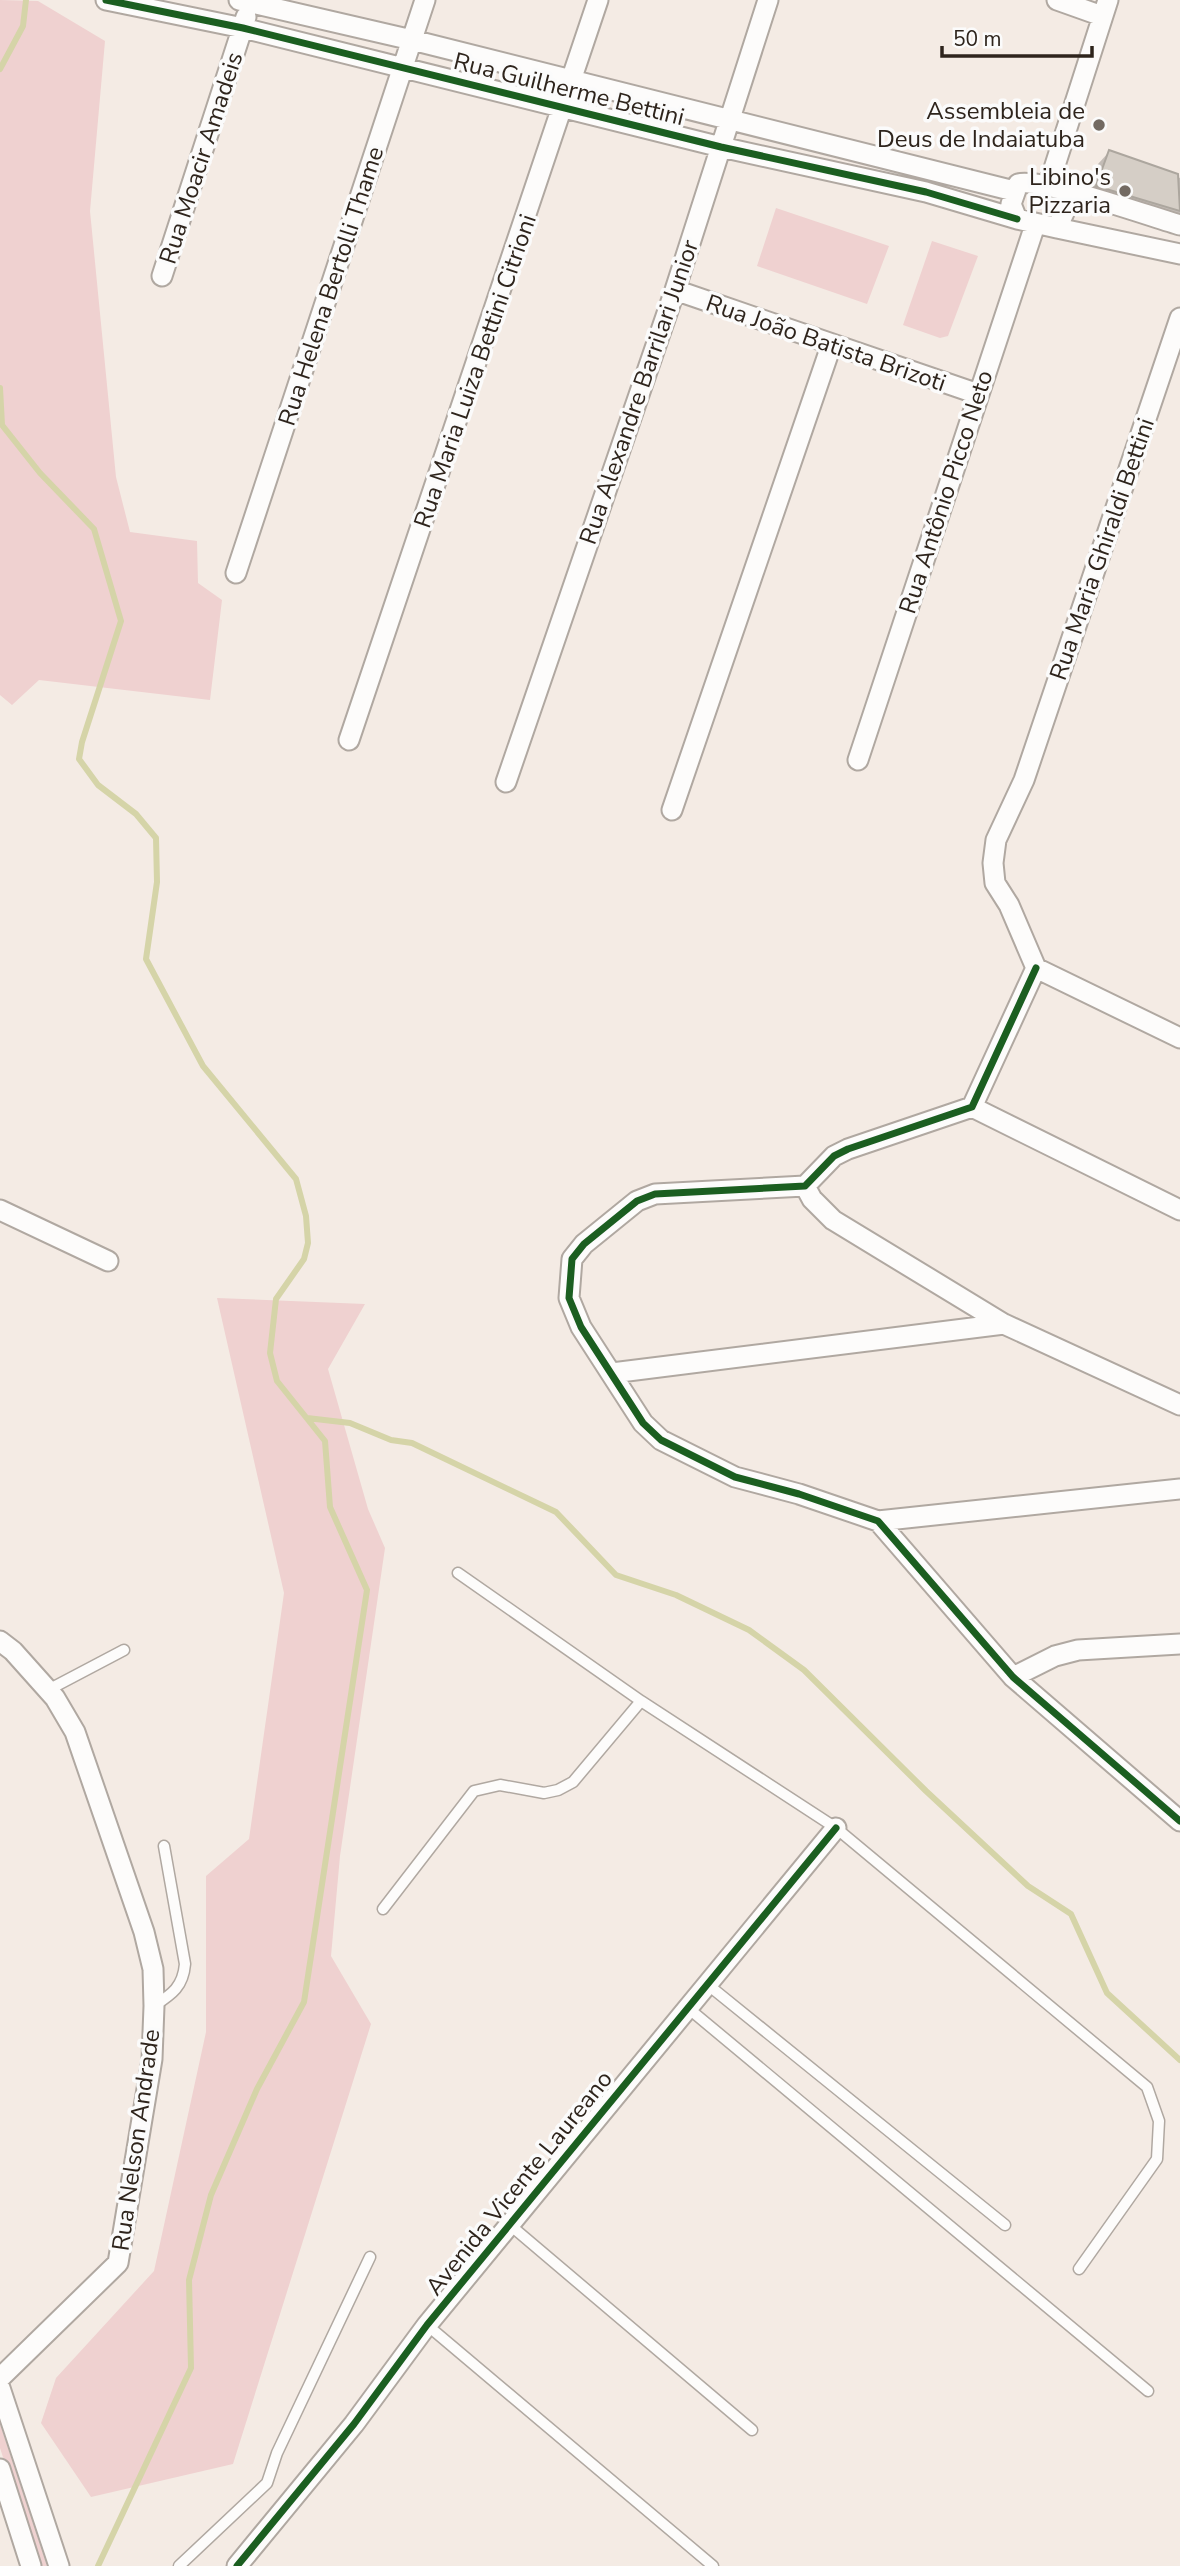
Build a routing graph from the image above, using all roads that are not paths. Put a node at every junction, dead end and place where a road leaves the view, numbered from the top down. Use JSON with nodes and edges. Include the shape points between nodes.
{"nodes":[{"id":1,"x":425,"y":0,"type":"edge"},
{"id":2,"x":598,"y":0,"type":"edge"},
{"id":3,"x":768,"y":0,"type":"edge"},
{"id":4,"x":1056,"y":0,"type":"edge"},
{"id":5,"x":109,"y":1,"type":"edge"},
{"id":6,"x":246,"y":1,"type":"edge"},
{"id":7,"x":1105,"y":8,"type":"edge"},
{"id":8,"x":243,"y":28,"type":"junction"},
{"id":9,"x":412,"y":40,"type":"junction"},
{"id":10,"x":404,"y":67,"type":"junction"},
{"id":11,"x":570,"y":81,"type":"junction"},
{"id":12,"x":564,"y":108,"type":"junction"},
{"id":13,"x":728,"y":120,"type":"junction"},
{"id":14,"x":720,"y":147,"type":"junction"},
{"id":15,"x":1057,"y":187,"type":"junction"},
{"id":16,"x":1014,"y":191,"type":"junction"},
{"id":17,"x":1026,"y":222,"type":"junction"},
{"id":18,"x":1180,"y":225,"type":"edge"},
{"id":19,"x":1057,"y":228,"type":"junction"},
{"id":20,"x":1180,"y":254,"type":"edge"},
{"id":21,"x":162,"y":276,"type":"dead end"},
{"id":22,"x":674,"y":290,"type":"junction"},
{"id":23,"x":1180,"y":318,"type":"edge"},
{"id":24,"x":831,"y":346,"type":"junction"},
{"id":25,"x":978,"y":394,"type":"junction"},
{"id":26,"x":236,"y":573,"type":"dead end"},
{"id":27,"x":349,"y":740,"type":"dead end"},
{"id":28,"x":858,"y":760,"type":"dead end"},
{"id":29,"x":506,"y":782,"type":"dead end"},
{"id":30,"x":672,"y":810,"type":"dead end"},
{"id":31,"x":1036,"y":968,"type":"junction"},
{"id":32,"x":1180,"y":1038,"type":"edge"},
{"id":33,"x":972,"y":1107,"type":"junction"},
{"id":34,"x":805,"y":1186,"type":"junction"},
{"id":35,"x":0,"y":1210,"type":"edge"},
{"id":36,"x":1180,"y":1210,"type":"edge"},
{"id":37,"x":108,"y":1261,"type":"dead end"},
{"id":38,"x":1004,"y":1324,"type":"junction"},
{"id":39,"x":612,"y":1373,"type":"junction"},
{"id":40,"x":1180,"y":1405,"type":"edge"},
{"id":41,"x":1180,"y":1489,"type":"edge"},
{"id":42,"x":878,"y":1521,"type":"junction"},
{"id":43,"x":458,"y":1573,"type":"dead end"},
{"id":44,"x":0,"y":1641,"type":"edge"},
{"id":45,"x":1180,"y":1644,"type":"edge"},
{"id":46,"x":124,"y":1650,"type":"dead end"},
{"id":47,"x":1013,"y":1677,"type":"junction"},
{"id":48,"x":48,"y":1690,"type":"junction"},
{"id":49,"x":641,"y":1701,"type":"junction"},
{"id":50,"x":1180,"y":1821,"type":"edge"},
{"id":51,"x":835,"y":1828,"type":"junction"},
{"id":52,"x":164,"y":1846,"type":"dead end"},
{"id":53,"x":383,"y":1909,"type":"dead end"},
{"id":54,"x":707,"y":1984,"type":"junction"},
{"id":55,"x":154,"y":2006,"type":"junction"},
{"id":56,"x":688,"y":2008,"type":"junction"},
{"id":57,"x":510,"y":2225,"type":"junction"},
{"id":58,"x":1005,"y":2225,"type":"dead end"},
{"id":59,"x":370,"y":2257,"type":"dead end"},
{"id":60,"x":1079,"y":2269,"type":"dead end"},
{"id":61,"x":427,"y":2325,"type":"junction"},
{"id":62,"x":0,"y":2378,"type":"edge"},
{"id":63,"x":0,"y":2388,"type":"edge"},
{"id":64,"x":1149,"y":2390,"type":"dead end"},
{"id":65,"x":752,"y":2430,"type":"dead end"},
{"id":66,"x":0,"y":2469,"type":"edge"},
{"id":67,"x":9,"y":2525,"type":"edge"},
{"id":68,"x":31,"y":2566,"type":"edge"},
{"id":69,"x":59,"y":2566,"type":"edge"},
{"id":70,"x":179,"y":2566,"type":"edge"},
{"id":71,"x":237,"y":2566,"type":"edge"},
{"id":72,"x":713,"y":2566,"type":"edge"}],
"edges":[{"from":1,"to":9,"type":"street","name":"Rua Helena Bertolli Thame"},
{"from":2,"to":11,"type":"street","name":"Rua Maria Luiza Bettini Citrioni"},
{"from":3,"to":13,"type":"street","name":"Rua Alexandre Barrilari Junior"},
{"from":4,"to":7,"type":"street"},
{"from":5,"to":8,"type":"street","name":"Rua Guilherme Bettini"},
{"from":6,"to":8,"type":"street","name":"Rua Moacir Amadeis"},
{"from":6,"to":9,"type":"street","name":"Rua Guilherme Bettini"},
{"from":7,"to":15,"type":"street"},
{"from":8,"to":10,"type":"street","name":"Rua Guilherme Bettini"},
{"from":8,"to":21,"type":"street","name":"Rua Moacir Amadeis"},
{"from":9,"to":10,"type":"street","name":"Rua Helena Bertolli Thame"},
{"from":9,"to":11,"type":"street","name":"Rua Guilherme Bettini"},
{"from":10,"to":12,"type":"street","name":"Rua Guilherme Bettini"},
{"from":10,"to":26,"type":"street","name":"Rua Helena Bertolli Thame"},
{"from":11,"to":12,"type":"street","name":"Rua Maria Luiza Bettini Citrioni"},
{"from":11,"to":13,"type":"street","name":"Rua Guilherme Bettini"},
{"from":12,"to":14,"type":"street","name":"Rua Guilherme Bettini"},
{"from":12,"to":27,"type":"street","name":"Rua Maria Luiza Bettini Citrioni"},
{"from":13,"to":14,"type":"street","name":"Rua Alexandre Barrilari Junior"},
{"from":13,"to":16,"type":"street","name":"Rua Guilherme Bettini"},
{"from":14,"to":17,"type":"street","name":"Rua Guilherme Bettini","via":[[926,192]]},
{"from":14,"to":22,"type":"street","name":"Rua Alexandre Barrilari Junior"},
{"from":15,"to":16,"type":"street","name":"Rua Guilherme Bettini","via":[[1026,181]]},
{"from":15,"to":18,"type":"street","name":"Rua Guilherme Bettini"},
{"from":15,"to":19,"type":"street","via":[[1069,202]]},
{"from":16,"to":17,"type":"street","via":[[1011,204]]},
{"from":17,"to":19,"type":"street","name":"Rua Guilherme Bettini"},
{"from":17,"to":25,"type":"street","name":"Rua Antônio Picco Neto"},
{"from":19,"to":20,"type":"street","name":"Rua Guilherme Bettini"},
{"from":22,"to":24,"type":"street","name":"Rua João Batista Brizoti"},
{"from":22,"to":29,"type":"street","name":"Rua Alexandre Barrilari Junior"},
{"from":23,"to":31,"type":"street","name":"Rua Maria Ghiraldi Bettini","via":[[1024,780],[996,840],[995,883]]},
{"from":24,"to":25,"type":"street","name":"Rua João Batista Brizoti"},
{"from":24,"to":30,"type":"street"},
{"from":25,"to":28,"type":"street","name":"Rua Antônio Picco Neto"},
{"from":31,"to":32,"type":"street"},
{"from":31,"to":33,"type":"street"},
{"from":33,"to":34,"type":"street","via":[[848,1149],[834,1156]]},
{"from":33,"to":36,"type":"street"},
{"from":34,"to":38,"type":"street","via":[[833,1220]]},
{"from":34,"to":39,"type":"street","via":[[647,1196],[579,1248],[569,1269],[571,1307]]},
{"from":35,"to":37,"type":"street"},
{"from":38,"to":39,"type":"street"},
{"from":38,"to":40,"type":"street"},
{"from":39,"to":42,"type":"street","via":[[643,1423],[661,1440],[735,1477]]},
{"from":41,"to":42,"type":"street"},
{"from":42,"to":47,"type":"street"},
{"from":43,"to":49,"type":"lane"},
{"from":44,"to":48,"type":"street","name":"Rua Nelson Andrade"},
{"from":45,"to":47,"type":"street","via":[[1078,1650]]},
{"from":46,"to":48,"type":"lane"},
{"from":47,"to":50,"type":"street"},
{"from":48,"to":55,"type":"street","name":"Rua Nelson Andrade","via":[[75,1732],[144,1932],[153,1969]]},
{"from":49,"to":51,"type":"lane"},
{"from":49,"to":53,"type":"lane","via":[[573,1782],[544,1793],[500,1785],[474,1791]]},
{"from":51,"to":54,"type":"street","name":"Avenida Vicente Laureano"},
{"from":51,"to":60,"type":"lane","via":[[1147,2087],[1159,2121],[1157,2159]]},
{"from":52,"to":55,"type":"lane","via":[[184,1972],[176,1992]]},
{"from":54,"to":56,"type":"street","name":"Avenida Vicente Laureano"},
{"from":54,"to":58,"type":"lane"},
{"from":55,"to":62,"type":"street","name":"Rua Nelson Andrade","via":[[152,2059],[118,2263]]},
{"from":56,"to":57,"type":"street","name":"Avenida Vicente Laureano"},
{"from":56,"to":64,"type":"lane"},
{"from":57,"to":61,"type":"street","name":"Avenida Vicente Laureano"},
{"from":57,"to":65,"type":"lane"},
{"from":59,"to":70,"type":"lane","via":[[267,2483]]},
{"from":61,"to":71,"type":"street","name":"Avenida Vicente Laureano","via":[[354,2424]]},
{"from":61,"to":72,"type":"lane"},
{"from":63,"to":69,"type":"street"},
{"from":66,"to":67,"type":"street"},
{"from":67,"to":68,"type":"street"}]}
